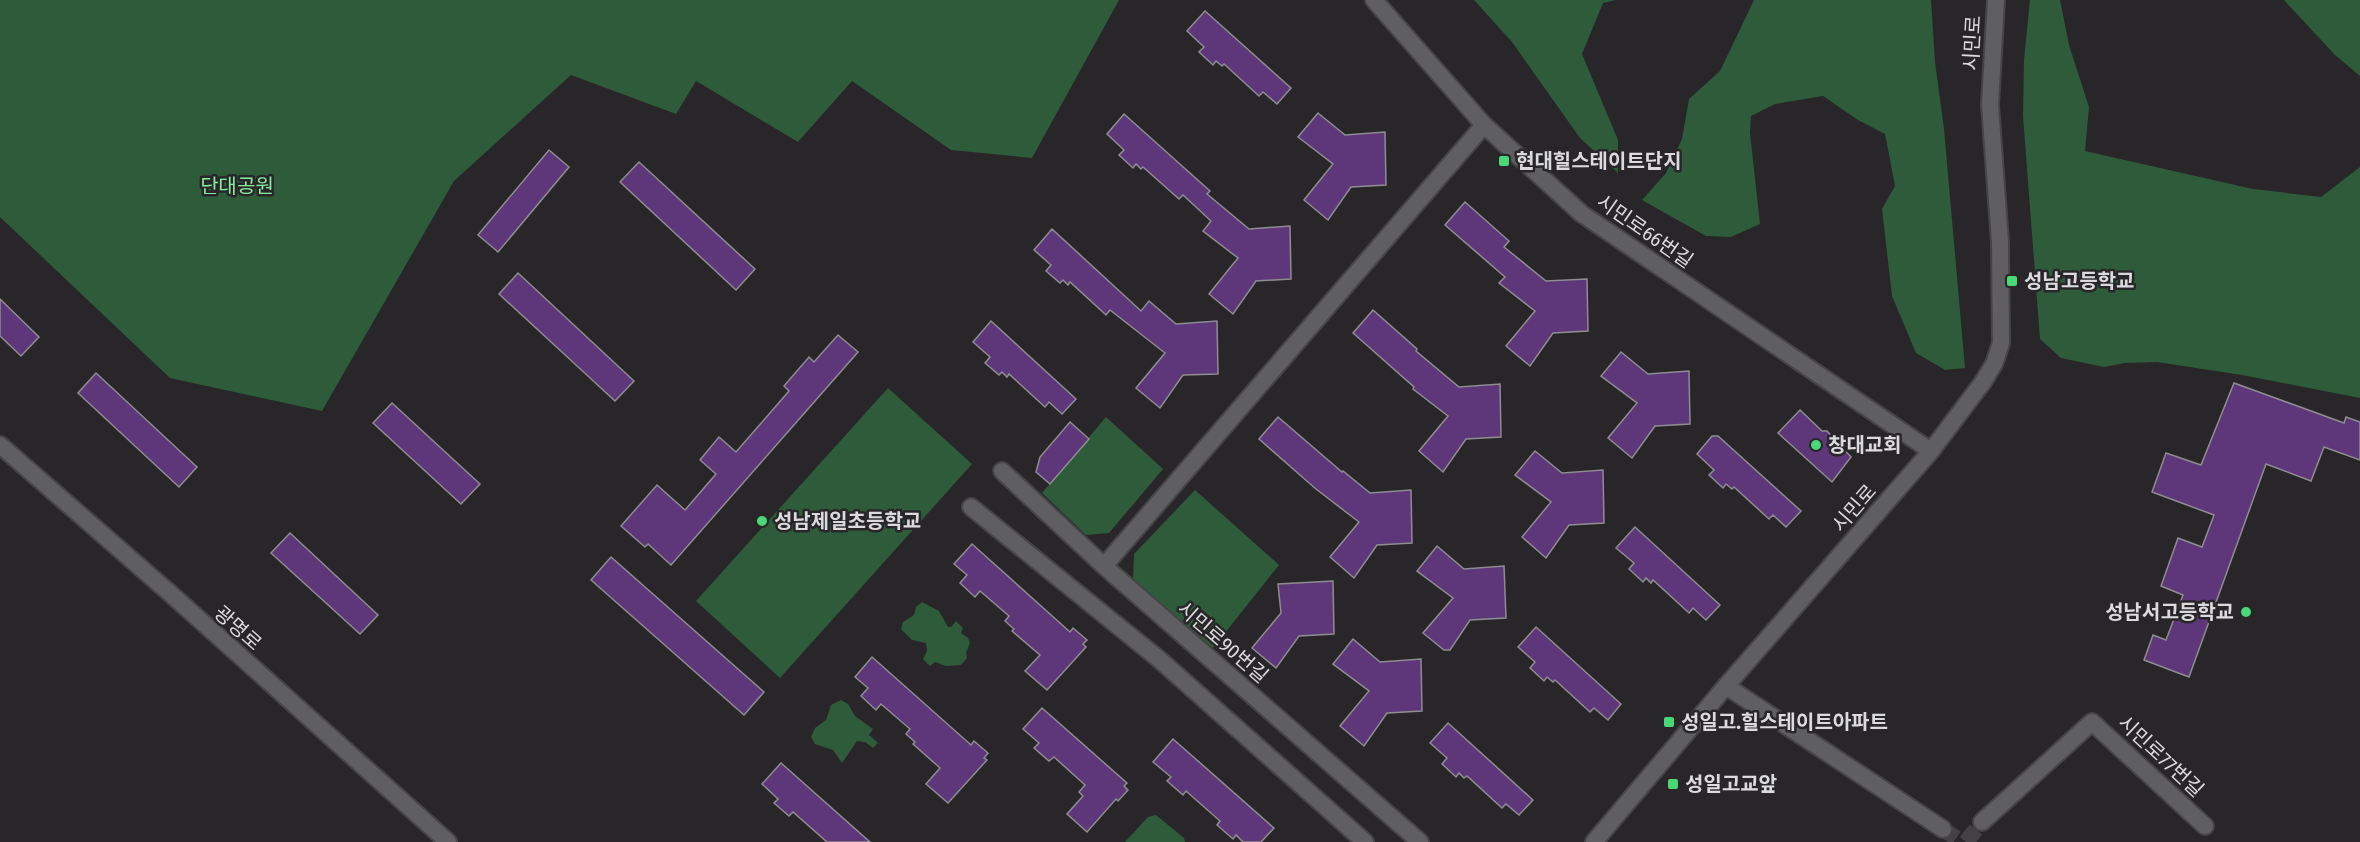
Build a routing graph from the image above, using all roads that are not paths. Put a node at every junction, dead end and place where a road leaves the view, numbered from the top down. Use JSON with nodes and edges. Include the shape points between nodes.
{"nodes":[{"id":1,"x":1374,"y":0,"type":"edge"},
{"id":2,"x":1996,"y":0,"type":"edge"},
{"id":3,"x":1484,"y":125,"type":"junction"},
{"id":4,"x":0,"y":445,"type":"edge"},
{"id":5,"x":1931,"y":451,"type":"junction"},
{"id":6,"x":1002,"y":471,"type":"dead end"},
{"id":7,"x":971,"y":507,"type":"dead end"},
{"id":8,"x":1104,"y":566,"type":"junction"},
{"id":9,"x":1726,"y":686,"type":"junction"},
{"id":10,"x":1982,"y":822,"type":"tunnel mouth"},
{"id":11,"x":2205,"y":826,"type":"dead end"},
{"id":12,"x":1943,"y":829,"type":"tunnel mouth"},
{"id":13,"x":448,"y":842,"type":"edge"},
{"id":14,"x":1365,"y":842,"type":"edge"},
{"id":15,"x":1420,"y":842,"type":"edge"},
{"id":16,"x":1594,"y":842,"type":"edge"}],
"edges":[{"from":1,"to":3,"type":"street","name":"시민로66번길"},
{"from":2,"to":5,"type":"street","name":"시민로","via":[[1990,105],[2000,242],[2001,343],[1983,382]]},
{"from":3,"to":5,"type":"street","name":"시민로66번길","via":[[1582,214]]},
{"from":3,"to":8,"type":"street"},
{"from":4,"to":13,"type":"street","name":"광명로"},
{"from":5,"to":9,"type":"street","name":"시민로"},
{"from":6,"to":8,"type":"street","name":"시민로90번길"},
{"from":7,"to":14,"type":"street","via":[[1160,660]]},
{"from":8,"to":15,"type":"street","name":"시민로90번길"},
{"from":9,"to":12,"type":"street"},
{"from":9,"to":16,"type":"street","name":"시민로"},
{"from":10,"to":11,"type":"street","name":"시민로77번길","via":[[2092,722]]}]}
